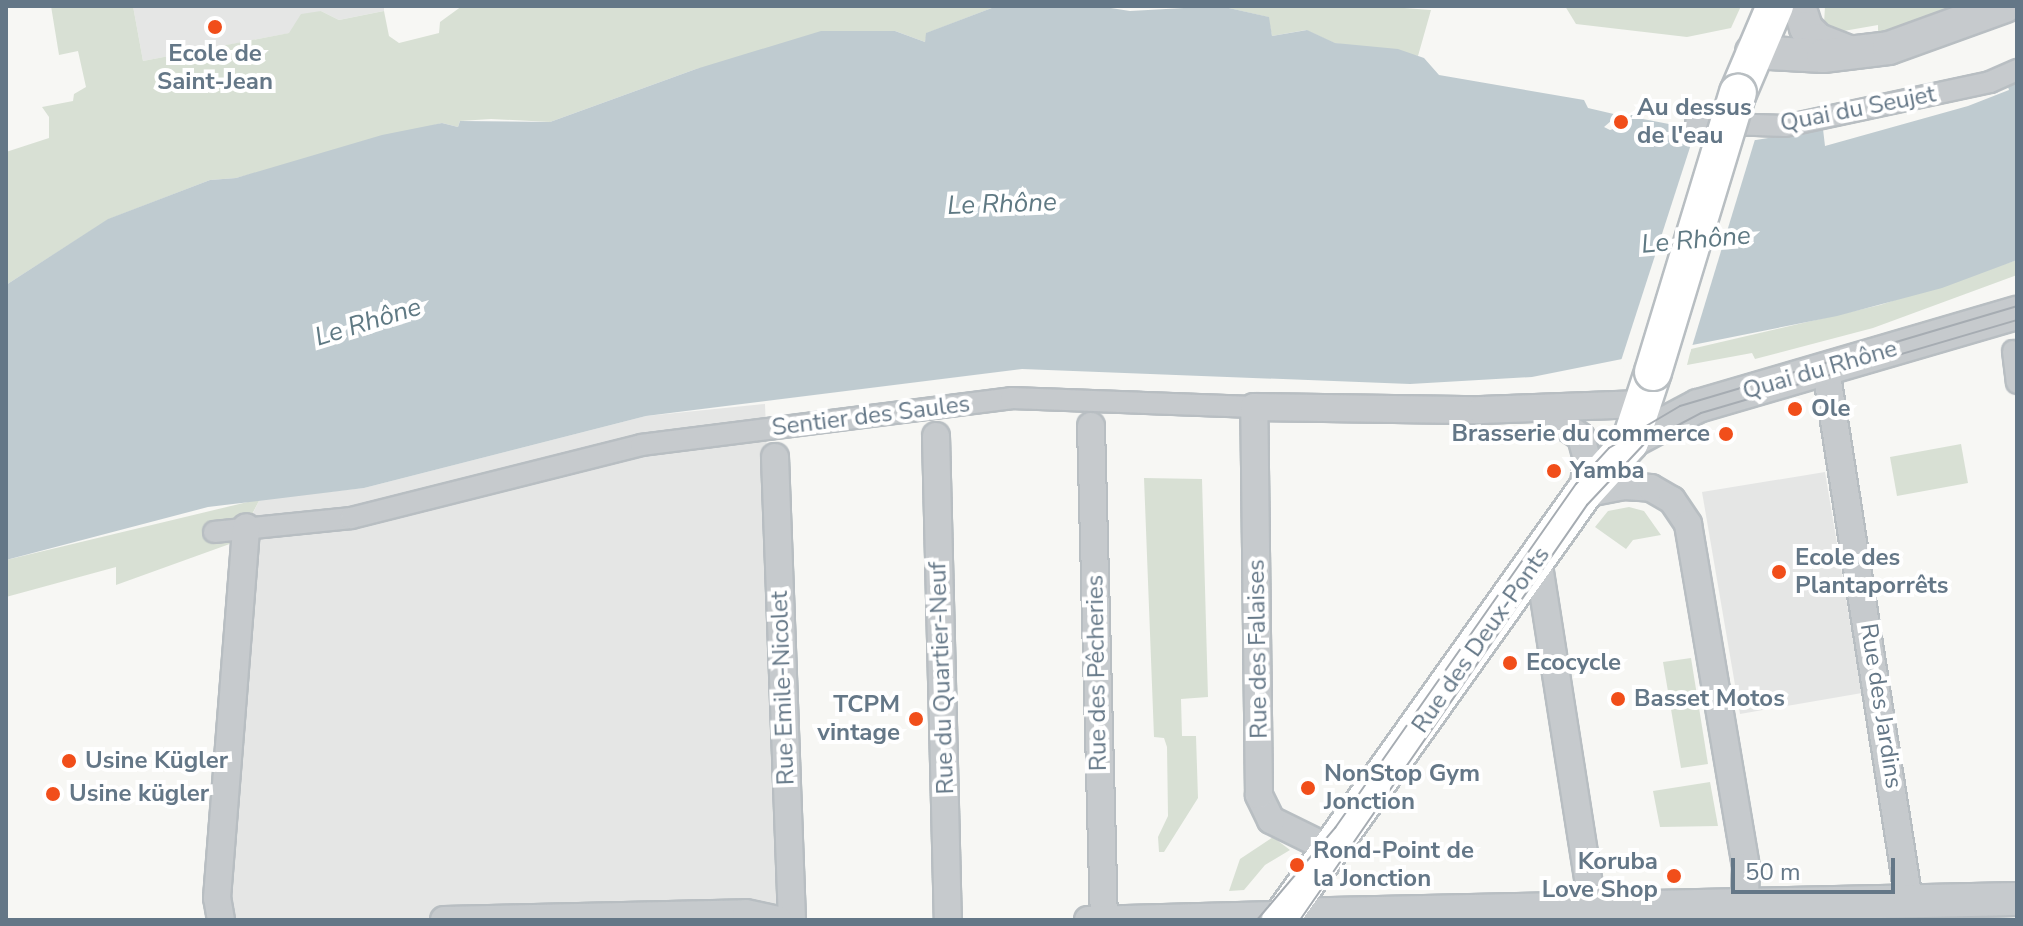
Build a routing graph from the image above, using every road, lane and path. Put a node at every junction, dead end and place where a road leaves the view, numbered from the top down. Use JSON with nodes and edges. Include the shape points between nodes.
{"nodes":[{"id":1,"x":1775,"y":6,"type":"edge"},
{"id":2,"x":1799,"y":6,"type":"edge"},
{"id":3,"x":2005,"y":6,"type":"edge"},
{"id":4,"x":1752,"y":52,"type":"junction"},
{"id":5,"x":1852,"y":53,"type":"junction"},
{"id":6,"x":2017,"y":70,"type":"edge"},
{"id":7,"x":1696,"y":123,"type":"dead end"},
{"id":8,"x":2017,"y":313,"type":"edge"},
{"id":9,"x":2013,"y":351,"type":"dead end"},
{"id":10,"x":1826,"y":369,"type":"junction"},
{"id":11,"x":2017,"y":383,"type":"edge"},
{"id":12,"x":1647,"y":388,"type":"junction"},
{"id":13,"x":1254,"y":407,"type":"junction"},
{"id":14,"x":1539,"y":409,"type":"junction"},
{"id":15,"x":1091,"y":426,"type":"dead end"},
{"id":16,"x":936,"y":436,"type":"dead end"},
{"id":17,"x":1630,"y":442,"type":"junction"},
{"id":18,"x":775,"y":457,"type":"dead end"},
{"id":19,"x":1583,"y":494,"type":"junction"},
{"id":20,"x":246,"y":527,"type":"junction"},
{"id":21,"x":214,"y":532,"type":"dead end"},
{"id":22,"x":1538,"y":559,"type":"junction"},
{"id":23,"x":1332,"y":850,"type":"junction"},
{"id":24,"x":2017,"y":899,"type":"edge"},
{"id":25,"x":1909,"y":901,"type":"junction"},
{"id":26,"x":1593,"y":909,"type":"junction"},
{"id":27,"x":1743,"y":912,"type":"edge"},
{"id":28,"x":1282,"y":917,"type":"edge"},
{"id":29,"x":221,"y":920,"type":"edge"},
{"id":30,"x":444,"y":920,"type":"edge"},
{"id":31,"x":778,"y":920,"type":"edge"},
{"id":32,"x":792,"y":920,"type":"edge"},
{"id":33,"x":948,"y":920,"type":"edge"},
{"id":34,"x":1087,"y":920,"type":"edge"},
{"id":35,"x":1104,"y":920,"type":"edge"}],
"edges":[{"from":1,"to":4,"type":"main road"},
{"from":2,"to":5,"type":"street","via":[[1806,28],[1818,40]]},
{"from":3,"to":5,"type":"street","via":[[1889,48]]},
{"from":4,"to":5,"type":"street"},
{"from":4,"to":12,"type":"main road","bridge":true},
{"from":6,"to":7,"type":"street","name":"Quai du Seujet","via":[[1990,82],[1785,126]]},
{"from":8,"to":10,"type":"street","name":"Quai du Rhône"},
{"from":9,"to":11,"type":"street"},
{"from":10,"to":17,"type":"street","name":"Quai du Rhône","via":[[1698,406]]},
{"from":10,"to":25,"type":"street","name":"Rue des Jardins"},
{"from":12,"to":14,"type":"street","name":"Sentier des Saules"},
{"from":12,"to":17,"type":"main road"},
{"from":13,"to":14,"type":"street","name":"Sentier des Saules"},
{"from":13,"to":20,"type":"street","name":"Sentier des Saules","via":[[996,400],[641,445],[351,518]]},
{"from":13,"to":23,"type":"street","name":"Rue des Falaises","via":[[1259,795],[1271,820]]},
{"from":14,"to":19,"type":"street","via":[[1581,437],[1587,459]]},
{"from":15,"to":35,"type":"street","name":"Rue des Pêcheries"},
{"from":16,"to":33,"type":"street","name":"Rue du Quartier-Neuf"},
{"from":17,"to":19,"type":"main road","name":"Rue des Deux-Ponts"},
{"from":18,"to":32,"type":"street","name":"Rue Emile-Nicolet"},
{"from":19,"to":22,"type":"main road","name":"Rue des Deux-Ponts"},
{"from":19,"to":27,"type":"street","via":[[1624,486],[1651,488],[1672,500],[1688,524],[1746,867]]},
{"from":20,"to":21,"type":"street","name":"Sentier des Saules"},
{"from":20,"to":29,"type":"street","via":[[217,898]]},
{"from":22,"to":23,"type":"main road","name":"Rue des Deux-Ponts"},
{"from":22,"to":26,"type":"street"},
{"from":23,"to":28,"type":"main road","name":"Rue des Deux-Ponts"},
{"from":24,"to":25,"type":"street"},
{"from":25,"to":27,"type":"street"},
{"from":26,"to":27,"type":"street"},
{"from":26,"to":28,"type":"street"},
{"from":28,"to":35,"type":"street"},
{"from":30,"to":31,"type":"street","via":[[754,913]]},
{"from":34,"to":35,"type":"street"}]}
